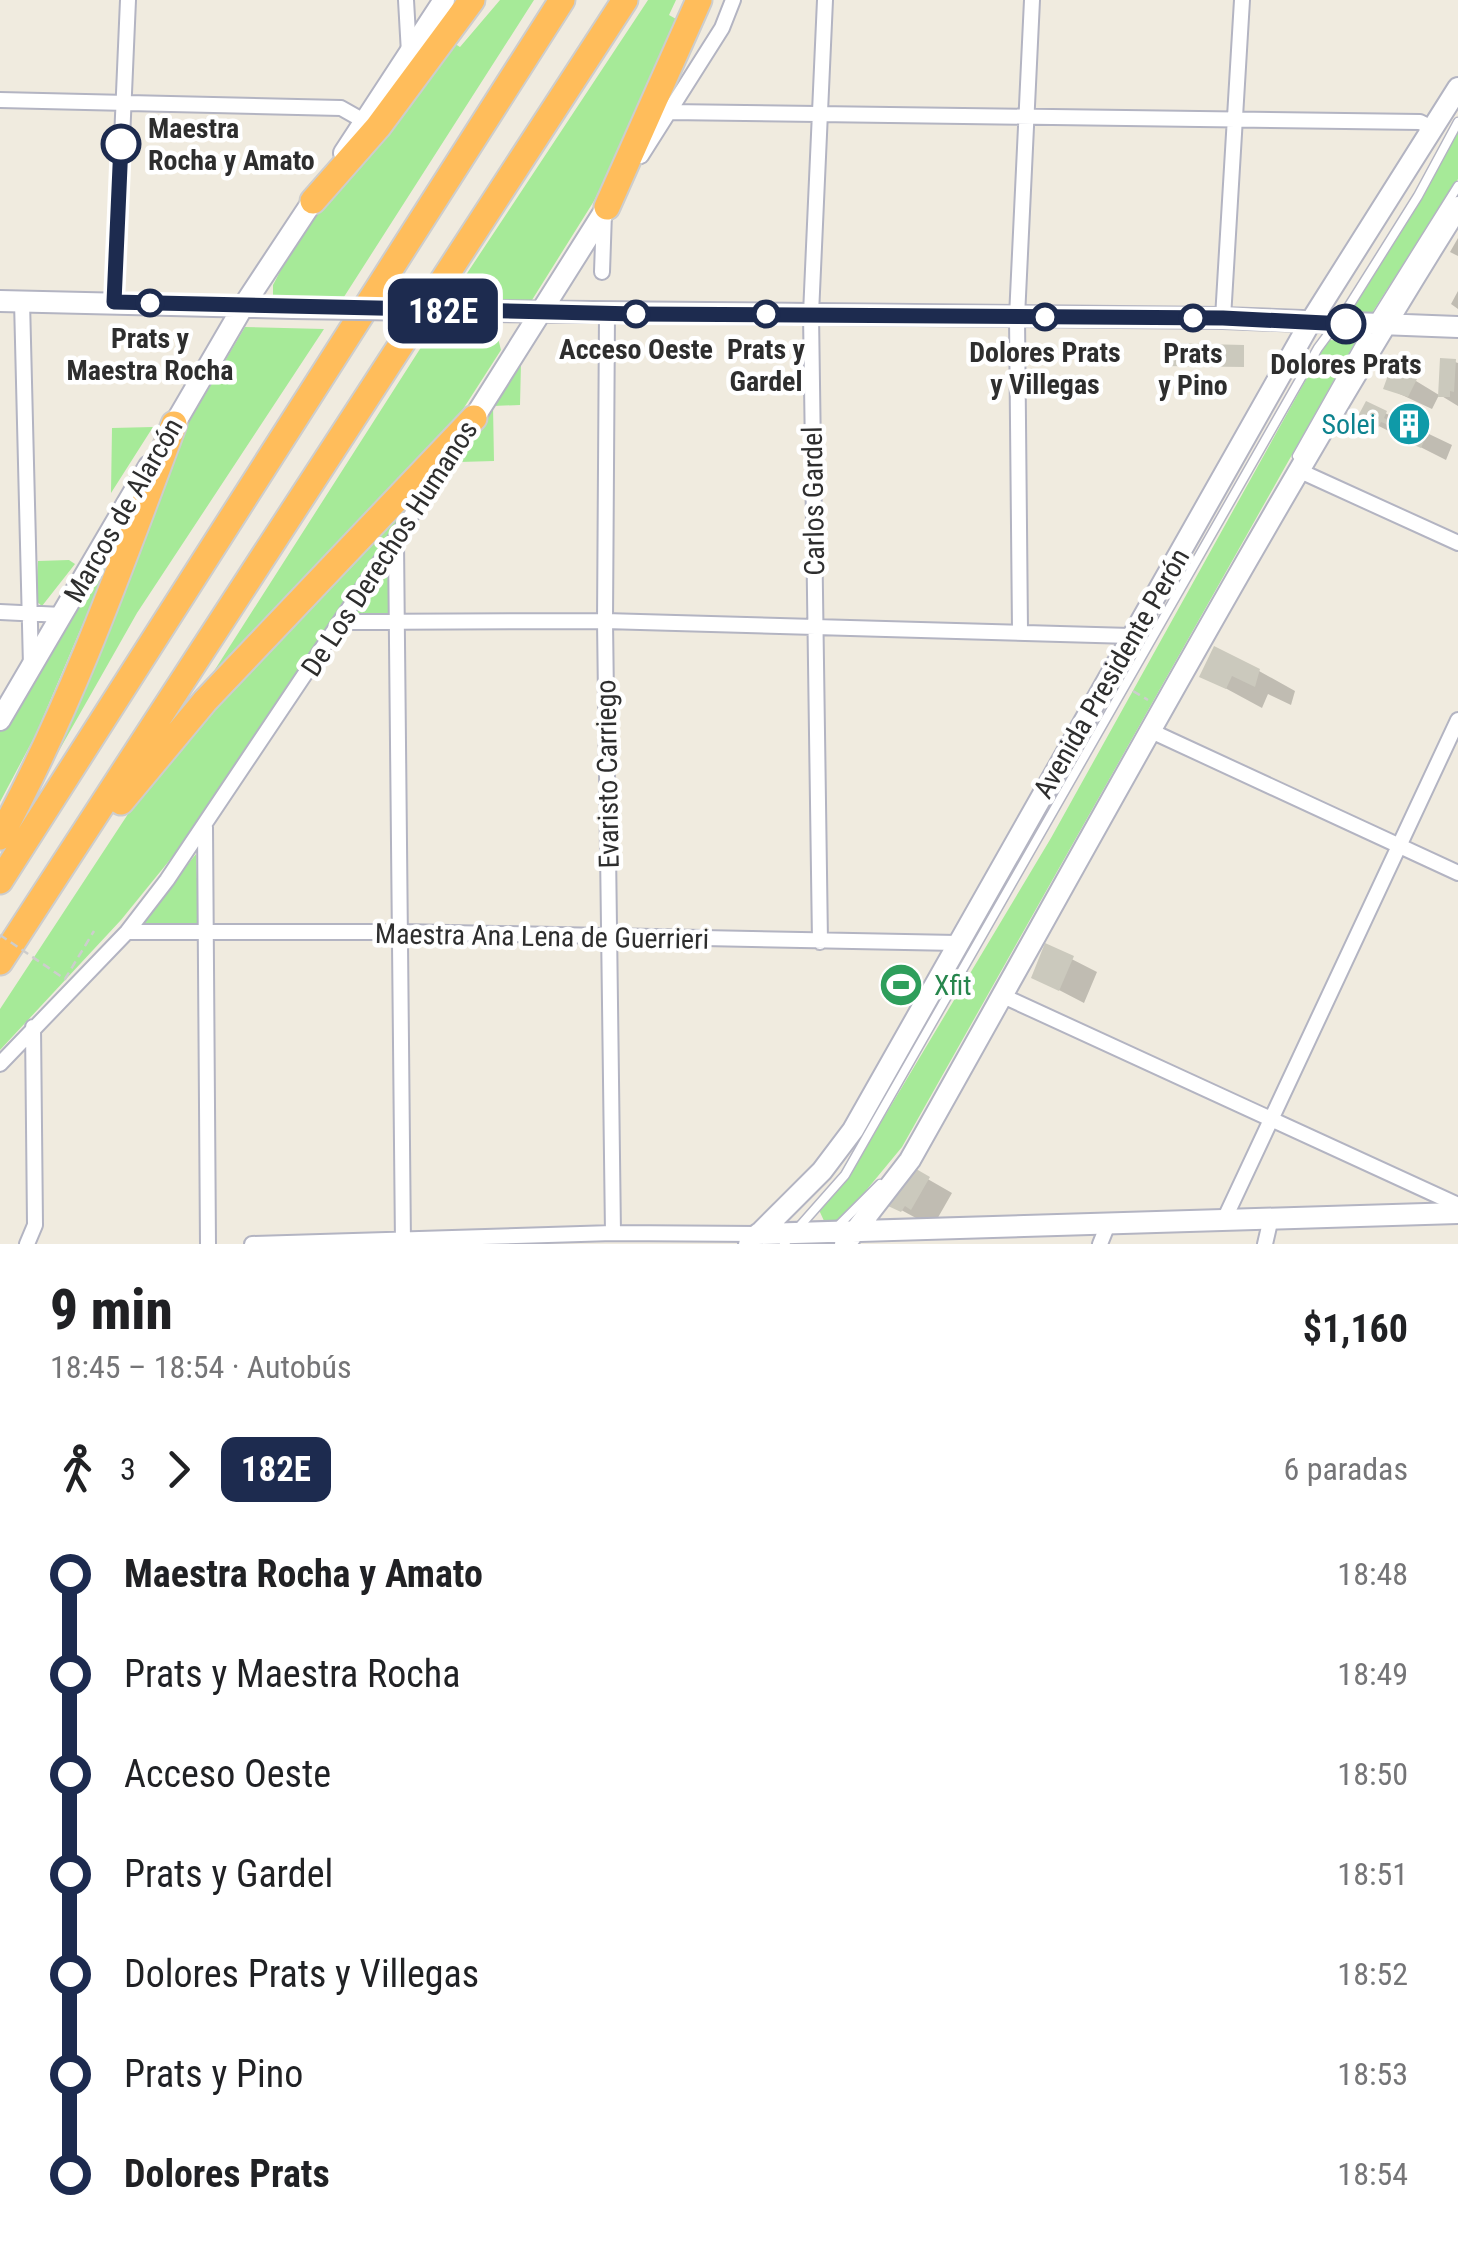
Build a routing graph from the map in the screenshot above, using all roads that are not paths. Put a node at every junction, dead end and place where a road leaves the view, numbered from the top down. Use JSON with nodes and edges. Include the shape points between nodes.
{"nodes":[{"id":1,"x":128,"y":0,"type":"edge"},
{"id":2,"x":406,"y":0,"type":"edge"},
{"id":3,"x":444,"y":0,"type":"edge"},
{"id":4,"x":472,"y":0,"type":"edge"},
{"id":5,"x":562,"y":0,"type":"edge"},
{"id":6,"x":625,"y":0,"type":"edge"},
{"id":7,"x":699,"y":0,"type":"edge"},
{"id":8,"x":733,"y":0,"type":"edge"},
{"id":9,"x":825,"y":0,"type":"edge"},
{"id":10,"x":1032,"y":0,"type":"edge"},
{"id":11,"x":1242,"y":0,"type":"edge"},
{"id":12,"x":408,"y":53,"type":"junction"},
{"id":13,"x":1458,"y":88,"type":"edge"},
{"id":14,"x":0,"y":100,"type":"edge"},
{"id":15,"x":122,"y":102,"type":"junction"},
{"id":16,"x":670,"y":112,"type":"junction"},
{"id":17,"x":820,"y":114,"type":"junction"},
{"id":18,"x":1025,"y":118,"type":"junction"},
{"id":19,"x":1236,"y":119,"type":"junction"},
{"id":20,"x":364,"y":121,"type":"junction"},
{"id":21,"x":1458,"y":122,"type":"edge"},
{"id":22,"x":1432,"y":128,"type":"junction"},
{"id":23,"x":1458,"y":186,"type":"edge"},
{"id":24,"x":313,"y":202,"type":"junction"},
{"id":25,"x":1458,"y":207,"type":"edge"},
{"id":26,"x":606,"y":209,"type":"junction"},
{"id":27,"x":602,"y":272,"type":"dead end"},
{"id":28,"x":0,"y":301,"type":"edge"},
{"id":29,"x":22,"y":301,"type":"junction"},
{"id":30,"x":114,"y":302,"type":"junction"},
{"id":31,"x":244,"y":305,"type":"junction"},
{"id":32,"x":540,"y":312,"type":"junction"},
{"id":33,"x":607,"y":314,"type":"junction"},
{"id":34,"x":811,"y":314,"type":"junction"},
{"id":35,"x":1017,"y":316,"type":"junction"},
{"id":36,"x":1223,"y":318,"type":"junction"},
{"id":37,"x":1312,"y":321,"type":"junction"},
{"id":38,"x":1335,"y":323,"type":"junction"},
{"id":39,"x":1377,"y":326,"type":"junction"},
{"id":40,"x":1458,"y":327,"type":"edge"},
{"id":41,"x":474,"y":418,"type":"junction"},
{"id":42,"x":174,"y":424,"type":"junction"},
{"id":43,"x":1300,"y":471,"type":"junction"},
{"id":44,"x":396,"y":541,"type":"junction"},
{"id":45,"x":1458,"y":543,"type":"edge"},
{"id":46,"x":0,"y":612,"type":"edge"},
{"id":47,"x":28,"y":613,"type":"junction"},
{"id":48,"x":62,"y":615,"type":"junction"},
{"id":49,"x":398,"y":621,"type":"junction"},
{"id":50,"x":605,"y":621,"type":"junction"},
{"id":51,"x":342,"y":622,"type":"junction"},
{"id":52,"x":815,"y":627,"type":"junction"},
{"id":53,"x":1020,"y":631,"type":"junction"},
{"id":54,"x":1131,"y":636,"type":"junction"},
{"id":55,"x":31,"y":667,"type":"junction"},
{"id":56,"x":0,"y":720,"type":"edge"},
{"id":57,"x":1458,"y":720,"type":"edge"},
{"id":58,"x":1151,"y":731,"type":"junction"},
{"id":59,"x":205,"y":826,"type":"junction"},
{"id":60,"x":0,"y":837,"type":"edge"},
{"id":61,"x":1400,"y":846,"type":"junction"},
{"id":62,"x":1458,"y":873,"type":"edge"},
{"id":63,"x":0,"y":881,"type":"edge"},
{"id":64,"x":33,"y":911,"type":"junction"},
{"id":65,"x":206,"y":931,"type":"junction"},
{"id":66,"x":127,"y":932,"type":"junction"},
{"id":67,"x":402,"y":932,"type":"junction"},
{"id":68,"x":609,"y":938,"type":"junction"},
{"id":69,"x":820,"y":942,"type":"junction"},
{"id":70,"x":957,"y":943,"type":"junction"},
{"id":71,"x":0,"y":962,"type":"edge"},
{"id":72,"x":1002,"y":996,"type":"junction"},
{"id":73,"x":33,"y":1026,"type":"junction"},
{"id":74,"x":0,"y":1064,"type":"edge"},
{"id":75,"x":1271,"y":1118,"type":"junction"},
{"id":76,"x":1458,"y":1205,"type":"edge"},
{"id":77,"x":1458,"y":1213,"type":"edge"},
{"id":78,"x":1271,"y":1218,"type":"junction"},
{"id":79,"x":1224,"y":1220,"type":"junction"},
{"id":80,"x":613,"y":1234,"type":"junction"},
{"id":81,"x":1104,"y":1234,"type":"edge"},
{"id":82,"x":790,"y":1238,"type":"edge"},
{"id":83,"x":838,"y":1238,"type":"edge"},
{"id":84,"x":754,"y":1239,"type":"edge"},
{"id":85,"x":403,"y":1242,"type":"edge"},
{"id":86,"x":27,"y":1244,"type":"edge"},
{"id":87,"x":208,"y":1244,"type":"edge"},
{"id":88,"x":252,"y":1244,"type":"edge"},
{"id":89,"x":1266,"y":1244,"type":"edge"}],
"edges":[{"from":1,"to":15,"type":"street"},
{"from":2,"to":12,"type":"street"},
{"from":3,"to":12,"type":"street","name":"Marcos de Alarcón"},
{"from":4,"to":24,"type":"highway"},
{"from":5,"to":63,"type":"highway"},
{"from":6,"to":64,"type":"highway"},
{"from":7,"to":26,"type":"highway"},
{"from":8,"to":16,"type":"street","name":"De Los Derechos Humanos"},
{"from":9,"to":17,"type":"street","name":"Carlos Gardel"},
{"from":10,"to":18,"type":"street"},
{"from":11,"to":19,"type":"street"},
{"from":12,"to":20,"type":"street","name":"Marcos de Alarcón"},
{"from":13,"to":22,"type":"street","name":"Avenida Presidente Perón"},
{"from":14,"to":15,"type":"street"},
{"from":15,"to":20,"type":"street","via":[[341,108]]},
{"from":15,"to":30,"type":"street"},
{"from":16,"to":17,"type":"street"},
{"from":16,"to":26,"type":"street","name":"De Los Derechos Humanos"},
{"from":17,"to":18,"type":"street"},
{"from":17,"to":34,"type":"street","name":"Carlos Gardel"},
{"from":18,"to":19,"type":"street"},
{"from":18,"to":35,"type":"street"},
{"from":19,"to":22,"type":"street","via":[[1420,122]]},
{"from":19,"to":36,"type":"street"},
{"from":20,"to":24,"type":"street","name":"Marcos de Alarcón"},
{"from":21,"to":38,"type":"lane"},
{"from":22,"to":37,"type":"street","name":"Avenida Presidente Perón"},
{"from":23,"to":39,"type":"lane"},
{"from":24,"to":31,"type":"street","name":"Marcos de Alarcón"},
{"from":25,"to":39,"type":"street"},
{"from":26,"to":27,"type":"street"},
{"from":26,"to":32,"type":"street","name":"De Los Derechos Humanos"},
{"from":28,"to":29,"type":"street"},
{"from":29,"to":30,"type":"street"},
{"from":29,"to":47,"type":"street"},
{"from":30,"to":31,"type":"street"},
{"from":31,"to":32,"type":"street","bridge":true},
{"from":31,"to":42,"type":"street","name":"Marcos de Alarcón"},
{"from":32,"to":33,"type":"street"},
{"from":32,"to":41,"type":"street","name":"De Los Derechos Humanos"},
{"from":33,"to":34,"type":"street"},
{"from":33,"to":50,"type":"street","name":"Evaristo Carriego"},
{"from":34,"to":35,"type":"street"},
{"from":34,"to":52,"type":"street","name":"Carlos Gardel"},
{"from":35,"to":36,"type":"street"},
{"from":35,"to":53,"type":"street"},
{"from":36,"to":37,"type":"street"},
{"from":37,"to":38,"type":"street"},
{"from":37,"to":54,"type":"street","name":"Avenida Presidente Perón"},
{"from":38,"to":39,"type":"street"},
{"from":38,"to":82,"type":"lane","via":[[852,1162]]},
{"from":39,"to":40,"type":"street"},
{"from":39,"to":43,"type":"street"},
{"from":39,"to":83,"type":"lane","via":[[902,1156]]},
{"from":41,"to":44,"type":"street","name":"De Los Derechos Humanos"},
{"from":41,"to":64,"type":"highway","via":[[205,702]]},
{"from":42,"to":48,"type":"street","name":"Marcos de Alarcón"},
{"from":42,"to":60,"type":"highway","via":[[65,702]]},
{"from":43,"to":45,"type":"street"},
{"from":43,"to":58,"type":"street"},
{"from":44,"to":49,"type":"street"},
{"from":44,"to":51,"type":"street","name":"De Los Derechos Humanos"},
{"from":46,"to":47,"type":"street"},
{"from":47,"to":48,"type":"street"},
{"from":47,"to":55,"type":"street"},
{"from":48,"to":55,"type":"street","name":"Marcos de Alarcón"},
{"from":49,"to":50,"type":"street"},
{"from":49,"to":51,"type":"street"},
{"from":49,"to":67,"type":"street"},
{"from":50,"to":52,"type":"street"},
{"from":50,"to":68,"type":"street","name":"Evaristo Carriego"},
{"from":51,"to":59,"type":"street","name":"De Los Derechos Humanos"},
{"from":52,"to":53,"type":"street"},
{"from":52,"to":69,"type":"street","name":"Carlos Gardel"},
{"from":53,"to":54,"type":"street"},
{"from":54,"to":70,"type":"street","name":"Avenida Presidente Perón"},
{"from":55,"to":56,"type":"street","name":"Marcos de Alarcón"},
{"from":57,"to":61,"type":"street"},
{"from":58,"to":61,"type":"street"},
{"from":58,"to":72,"type":"street"},
{"from":59,"to":65,"type":"street"},
{"from":59,"to":66,"type":"street","name":"De Los Derechos Humanos"},
{"from":61,"to":62,"type":"street"},
{"from":61,"to":75,"type":"street"},
{"from":64,"to":71,"type":"highway"},
{"from":65,"to":66,"type":"street","name":"Maestra Ana Lena de Guerrieri"},
{"from":65,"to":67,"type":"street","name":"Maestra Ana Lena de Guerrieri"},
{"from":65,"to":87,"type":"street"},
{"from":66,"to":73,"type":"street","name":"De Los Derechos Humanos"},
{"from":67,"to":68,"type":"street","name":"Maestra Ana Lena de Guerrieri"},
{"from":67,"to":85,"type":"street"},
{"from":68,"to":69,"type":"street","name":"Maestra Ana Lena de Guerrieri"},
{"from":68,"to":80,"type":"street","name":"Evaristo Carriego"},
{"from":69,"to":70,"type":"street","name":"Maestra Ana Lena de Guerrieri"},
{"from":70,"to":84,"type":"street","name":"Avenida Presidente Perón","via":[[853,1130],[822,1172]]},
{"from":72,"to":75,"type":"street"},
{"from":72,"to":83,"type":"street","via":[[910,1160]]},
{"from":73,"to":74,"type":"street","name":"De Los Derechos Humanos"},
{"from":73,"to":86,"type":"street","via":[[35,1225]]},
{"from":75,"to":76,"type":"street"},
{"from":75,"to":79,"type":"street"},
{"from":77,"to":78,"type":"street"},
{"from":78,"to":79,"type":"street"},
{"from":78,"to":89,"type":"street"},
{"from":79,"to":81,"type":"street"},
{"from":80,"to":84,"type":"street"},
{"from":80,"to":85,"type":"street"},
{"from":81,"to":83,"type":"street"},
{"from":82,"to":83,"type":"street"},
{"from":82,"to":84,"type":"street"},
{"from":85,"to":88,"type":"street"}]}
